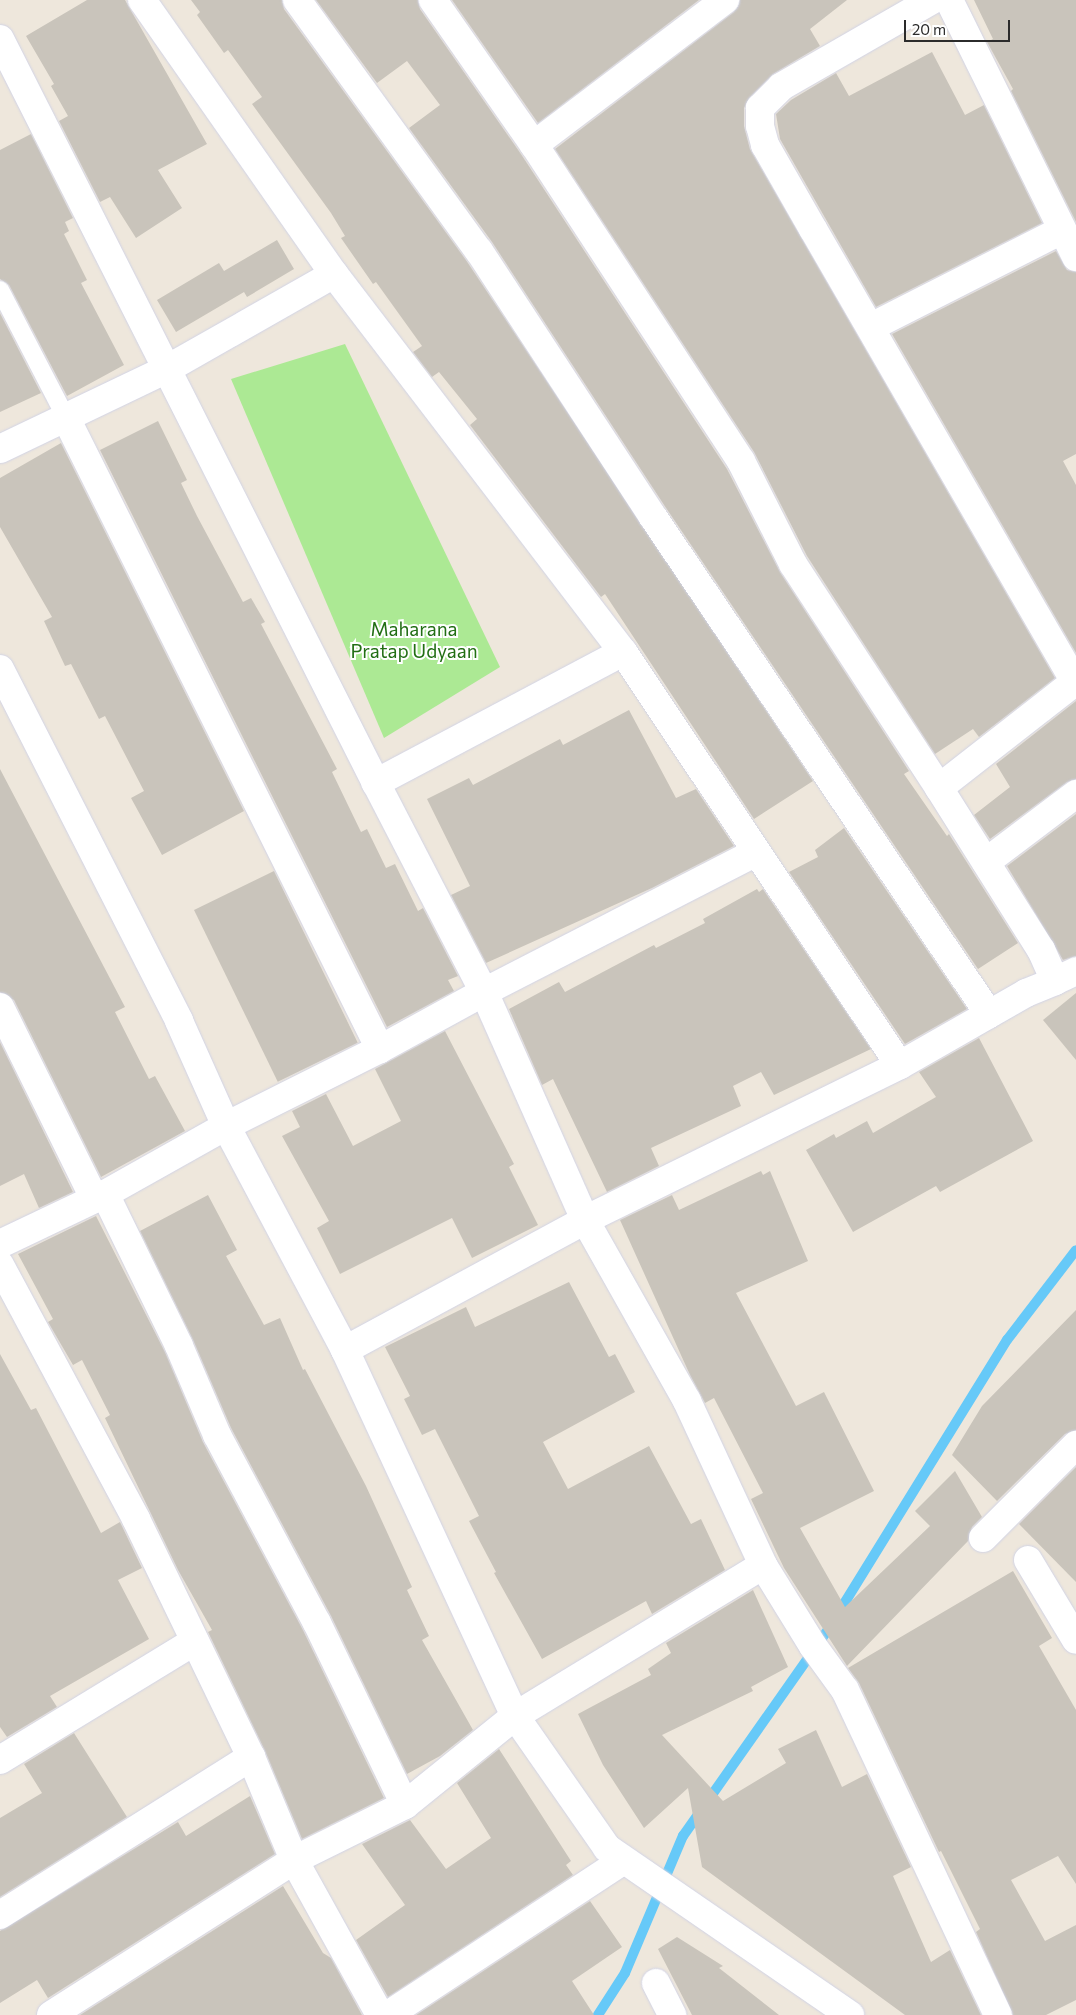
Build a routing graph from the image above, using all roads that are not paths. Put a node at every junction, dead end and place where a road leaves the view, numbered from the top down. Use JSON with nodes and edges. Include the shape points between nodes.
{"nodes":[{"id":1,"x":142,"y":0,"type":"edge"},
{"id":2,"x":297,"y":0,"type":"edge"},
{"id":3,"x":433,"y":0,"type":"edge"},
{"id":4,"x":725,"y":0,"type":"edge"},
{"id":5,"x":932,"y":0,"type":"edge"},
{"id":6,"x":949,"y":0,"type":"edge"},
{"id":7,"x":0,"y":39,"type":"edge"},
{"id":8,"x":534,"y":145,"type":"junction"},
{"id":9,"x":1071,"y":246,"type":"edge"},
{"id":10,"x":334,"y":274,"type":"junction"},
{"id":11,"x":0,"y":290,"type":"edge"},
{"id":12,"x":871,"y":327,"type":"junction"},
{"id":13,"x":166,"y":369,"type":"junction"},
{"id":14,"x":66,"y":418,"type":"junction"},
{"id":15,"x":0,"y":449,"type":"edge"},
{"id":16,"x":623,"y":652,"type":"junction"},
{"id":17,"x":0,"y":669,"type":"edge"},
{"id":18,"x":1075,"y":682,"type":"edge"},
{"id":19,"x":376,"y":783,"type":"junction"},
{"id":20,"x":939,"y":788,"type":"junction"},
{"id":21,"x":1076,"y":794,"type":"edge"},
{"id":22,"x":756,"y":852,"type":"junction"},
{"id":23,"x":986,"y":862,"type":"junction"},
{"id":24,"x":1066,"y":976,"type":"edge"},
{"id":25,"x":484,"y":992,"type":"junction"},
{"id":26,"x":0,"y":1007,"type":"edge"},
{"id":27,"x":989,"y":1014,"type":"junction"},
{"id":28,"x":380,"y":1049,"type":"junction"},
{"id":29,"x":900,"y":1065,"type":"junction"},
{"id":30,"x":226,"y":1126,"type":"junction"},
{"id":31,"x":100,"y":1196,"type":"junction"},
{"id":32,"x":585,"y":1220,"type":"junction"},
{"id":33,"x":0,"y":1244,"type":"edge"},
{"id":34,"x":0,"y":1264,"type":"edge"},
{"id":35,"x":345,"y":1350,"type":"junction"},
{"id":36,"x":1076,"y":1445,"type":"edge"},
{"id":37,"x":984,"y":1538,"type":"dead end"},
{"id":38,"x":1028,"y":1560,"type":"dead end"},
{"id":39,"x":763,"y":1565,"type":"junction"},
{"id":40,"x":1068,"y":1604,"type":"edge"},
{"id":41,"x":1076,"y":1640,"type":"edge"},
{"id":42,"x":195,"y":1641,"type":"junction"},
{"id":43,"x":515,"y":1716,"type":"junction"},
{"id":44,"x":251,"y":1757,"type":"junction"},
{"id":45,"x":0,"y":1760,"type":"edge"},
{"id":46,"x":405,"y":1805,"type":"junction"},
{"id":47,"x":294,"y":1860,"type":"junction"},
{"id":48,"x":632,"y":1867,"type":"junction"},
{"id":49,"x":0,"y":1915,"type":"edge"},
{"id":50,"x":656,"y":1983,"type":"dead end"},
{"id":51,"x":51,"y":2015,"type":"edge"},
{"id":52,"x":380,"y":2015,"type":"edge"},
{"id":53,"x":388,"y":2015,"type":"edge"},
{"id":54,"x":672,"y":2015,"type":"edge"},
{"id":55,"x":850,"y":2015,"type":"edge"},
{"id":56,"x":998,"y":2015,"type":"edge"}],
"edges":[{"from":1,"to":10,"type":"street"},
{"from":2,"to":27,"type":"street","via":[[479,251],[653,517]]},
{"from":3,"to":8,"type":"street"},
{"from":4,"to":8,"type":"street"},
{"from":5,"to":12,"type":"street","via":[[781,86],[760,108],[765,145]]},
{"from":6,"to":9,"type":"street"},
{"from":7,"to":13,"type":"street"},
{"from":8,"to":20,"type":"street","via":[[741,461],[793,564]]},
{"from":9,"to":12,"type":"street"},
{"from":10,"to":13,"type":"street"},
{"from":10,"to":16,"type":"street"},
{"from":11,"to":14,"type":"lane"},
{"from":12,"to":18,"type":"street","via":[[945,463]]},
{"from":13,"to":14,"type":"street"},
{"from":13,"to":19,"type":"street"},
{"from":14,"to":15,"type":"street"},
{"from":14,"to":28,"type":"street"},
{"from":16,"to":19,"type":"street"},
{"from":16,"to":22,"type":"street"},
{"from":17,"to":30,"type":"street","via":[[179,1021]]},
{"from":18,"to":20,"type":"street"},
{"from":19,"to":25,"type":"street"},
{"from":20,"to":23,"type":"street"},
{"from":21,"to":23,"type":"street"},
{"from":22,"to":25,"type":"street"},
{"from":22,"to":29,"type":"street"},
{"from":23,"to":24,"type":"street"},
{"from":24,"to":27,"type":"street"},
{"from":25,"to":28,"type":"street"},
{"from":25,"to":32,"type":"street"},
{"from":26,"to":31,"type":"street"},
{"from":27,"to":29,"type":"street"},
{"from":28,"to":30,"type":"street"},
{"from":29,"to":32,"type":"street"},
{"from":30,"to":31,"type":"street"},
{"from":30,"to":35,"type":"street"},
{"from":31,"to":33,"type":"street"},
{"from":31,"to":46,"type":"street","via":[[179,1346],[217,1435],[317,1623]]},
{"from":32,"to":35,"type":"street"},
{"from":32,"to":39,"type":"street","via":[[687,1401]]},
{"from":34,"to":42,"type":"street","via":[[136,1519]]},
{"from":35,"to":43,"type":"street"},
{"from":36,"to":37,"type":"street"},
{"from":38,"to":40,"type":"street"},
{"from":39,"to":43,"type":"street"},
{"from":39,"to":56,"type":"street","via":[[844,1690]]},
{"from":40,"to":41,"type":"street"},
{"from":42,"to":44,"type":"street"},
{"from":42,"to":45,"type":"street"},
{"from":43,"to":46,"type":"street"},
{"from":43,"to":48,"type":"street","via":[[607,1848]]},
{"from":44,"to":47,"type":"street"},
{"from":44,"to":49,"type":"street"},
{"from":46,"to":47,"type":"street"},
{"from":47,"to":51,"type":"street"},
{"from":47,"to":52,"type":"street"},
{"from":48,"to":53,"type":"street"},
{"from":48,"to":55,"type":"street"},
{"from":50,"to":54,"type":"street"}]}
